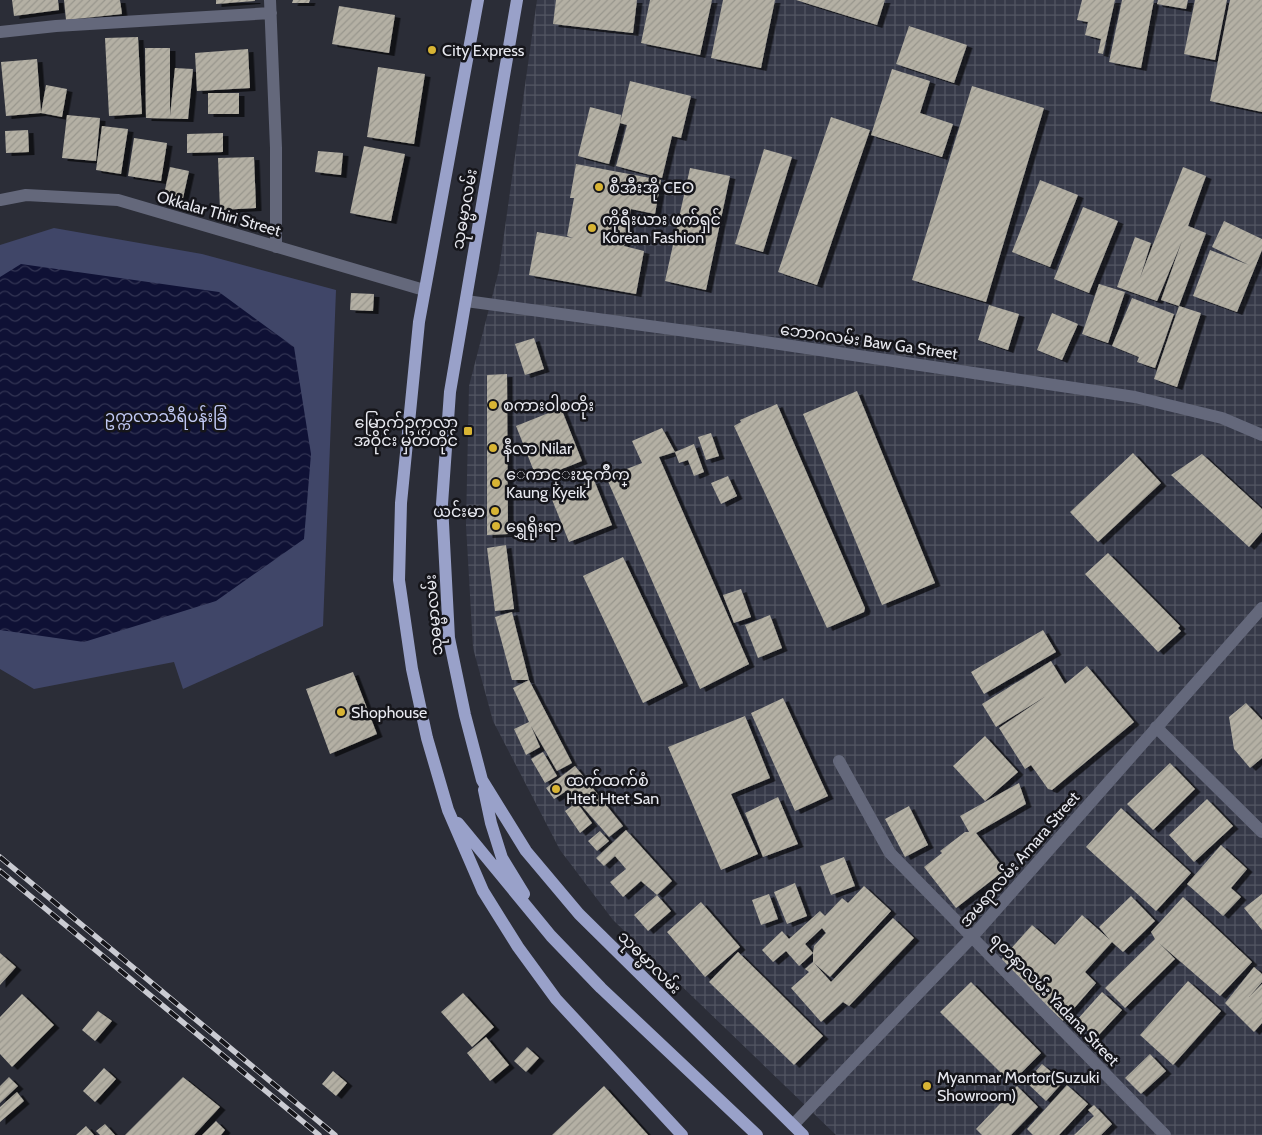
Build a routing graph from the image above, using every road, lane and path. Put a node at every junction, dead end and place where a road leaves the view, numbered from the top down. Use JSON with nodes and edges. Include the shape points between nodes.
{"nodes":[{"id":1,"x":270,"y":0,"type":"edge"},
{"id":2,"x":478,"y":0,"type":"edge"},
{"id":3,"x":517,"y":0,"type":"edge"},
{"id":4,"x":270,"y":13,"type":"junction"},
{"id":5,"x":0,"y":32,"type":"edge"},
{"id":6,"x":0,"y":200,"type":"edge"},
{"id":7,"x":276,"y":247,"type":"junction"},
{"id":8,"x":424,"y":290,"type":"junction"},
{"id":9,"x":466,"y":301,"type":"junction"},
{"id":10,"x":1262,"y":436,"type":"edge"},
{"id":11,"x":1262,"y":608,"type":"edge"},
{"id":12,"x":1156,"y":727,"type":"junction"},
{"id":13,"x":839,"y":761,"type":"dead end"},
{"id":14,"x":482,"y":780,"type":"junction"},
{"id":15,"x":448,"y":810,"type":"junction"},
{"id":16,"x":1262,"y":832,"type":"edge"},
{"id":17,"x":551,"y":936,"type":"junction"},
{"id":18,"x":972,"y":937,"type":"junction"},
{"id":19,"x":793,"y":1125,"type":"junction"},
{"id":20,"x":682,"y":1135,"type":"edge"},
{"id":21,"x":757,"y":1135,"type":"edge"},
{"id":22,"x":803,"y":1135,"type":"edge"},
{"id":23,"x":1165,"y":1135,"type":"edge"}],
"edges":[{"from":1,"to":4,"type":"street"},
{"from":2,"to":8,"type":"main road","name":"သုဓမ္မာလမ်း"},
{"from":3,"to":9,"type":"main road","name":"သုဓမ္မာလမ်း"},
{"from":4,"to":5,"type":"street"},
{"from":4,"to":7,"type":"street","via":[[276,148]]},
{"from":6,"to":7,"type":"street","name":"Okkalar Thiri Street","via":[[26,195],[118,200]]},
{"from":7,"to":8,"type":"street","name":"Okkalar Thiri Street"},
{"from":8,"to":15,"type":"main road","name":"သုဓမ္မာလမ်း","via":[[401,502],[399,580],[412,669],[427,738]]},
{"from":9,"to":10,"type":"street","name":"ဘောဂလမ်း Baw Ga Street","via":[[1135,397],[1222,418]]},
{"from":9,"to":14,"type":"main road","name":"သုဓမ္မာလမ်း","via":[[450,392],[442,504],[449,638]]},
{"from":11,"to":12,"type":"street","name":"အမရာလမ်း Amara Street"},
{"from":12,"to":16,"type":"street"},
{"from":12,"to":18,"type":"street","name":"အမရာလမ်း Amara Street"},
{"from":13,"to":18,"type":"street","name":"ရတနာလမ်း Yadana Street","via":[[890,852]]},
{"from":14,"to":17,"type":"main road","via":[[502,858]]},
{"from":14,"to":19,"type":"main road","name":"သုဓမ္မာလမ်း","via":[[526,851],[579,914]]},
{"from":15,"to":17,"type":"main road"},
{"from":15,"to":20,"type":"main road","name":"သုဓမ္မာလမ်း","via":[[483,890],[523,954],[556,999]]},
{"from":17,"to":21,"type":"main road","via":[[601,988]]},
{"from":18,"to":19,"type":"street","name":"အမရာလမ်း Amara Street"},
{"from":18,"to":23,"type":"street","name":"ရတနာလမ်း Yadana Street"},
{"from":19,"to":22,"type":"main road","name":"သုဓမ္မာလမ်း"}]}
